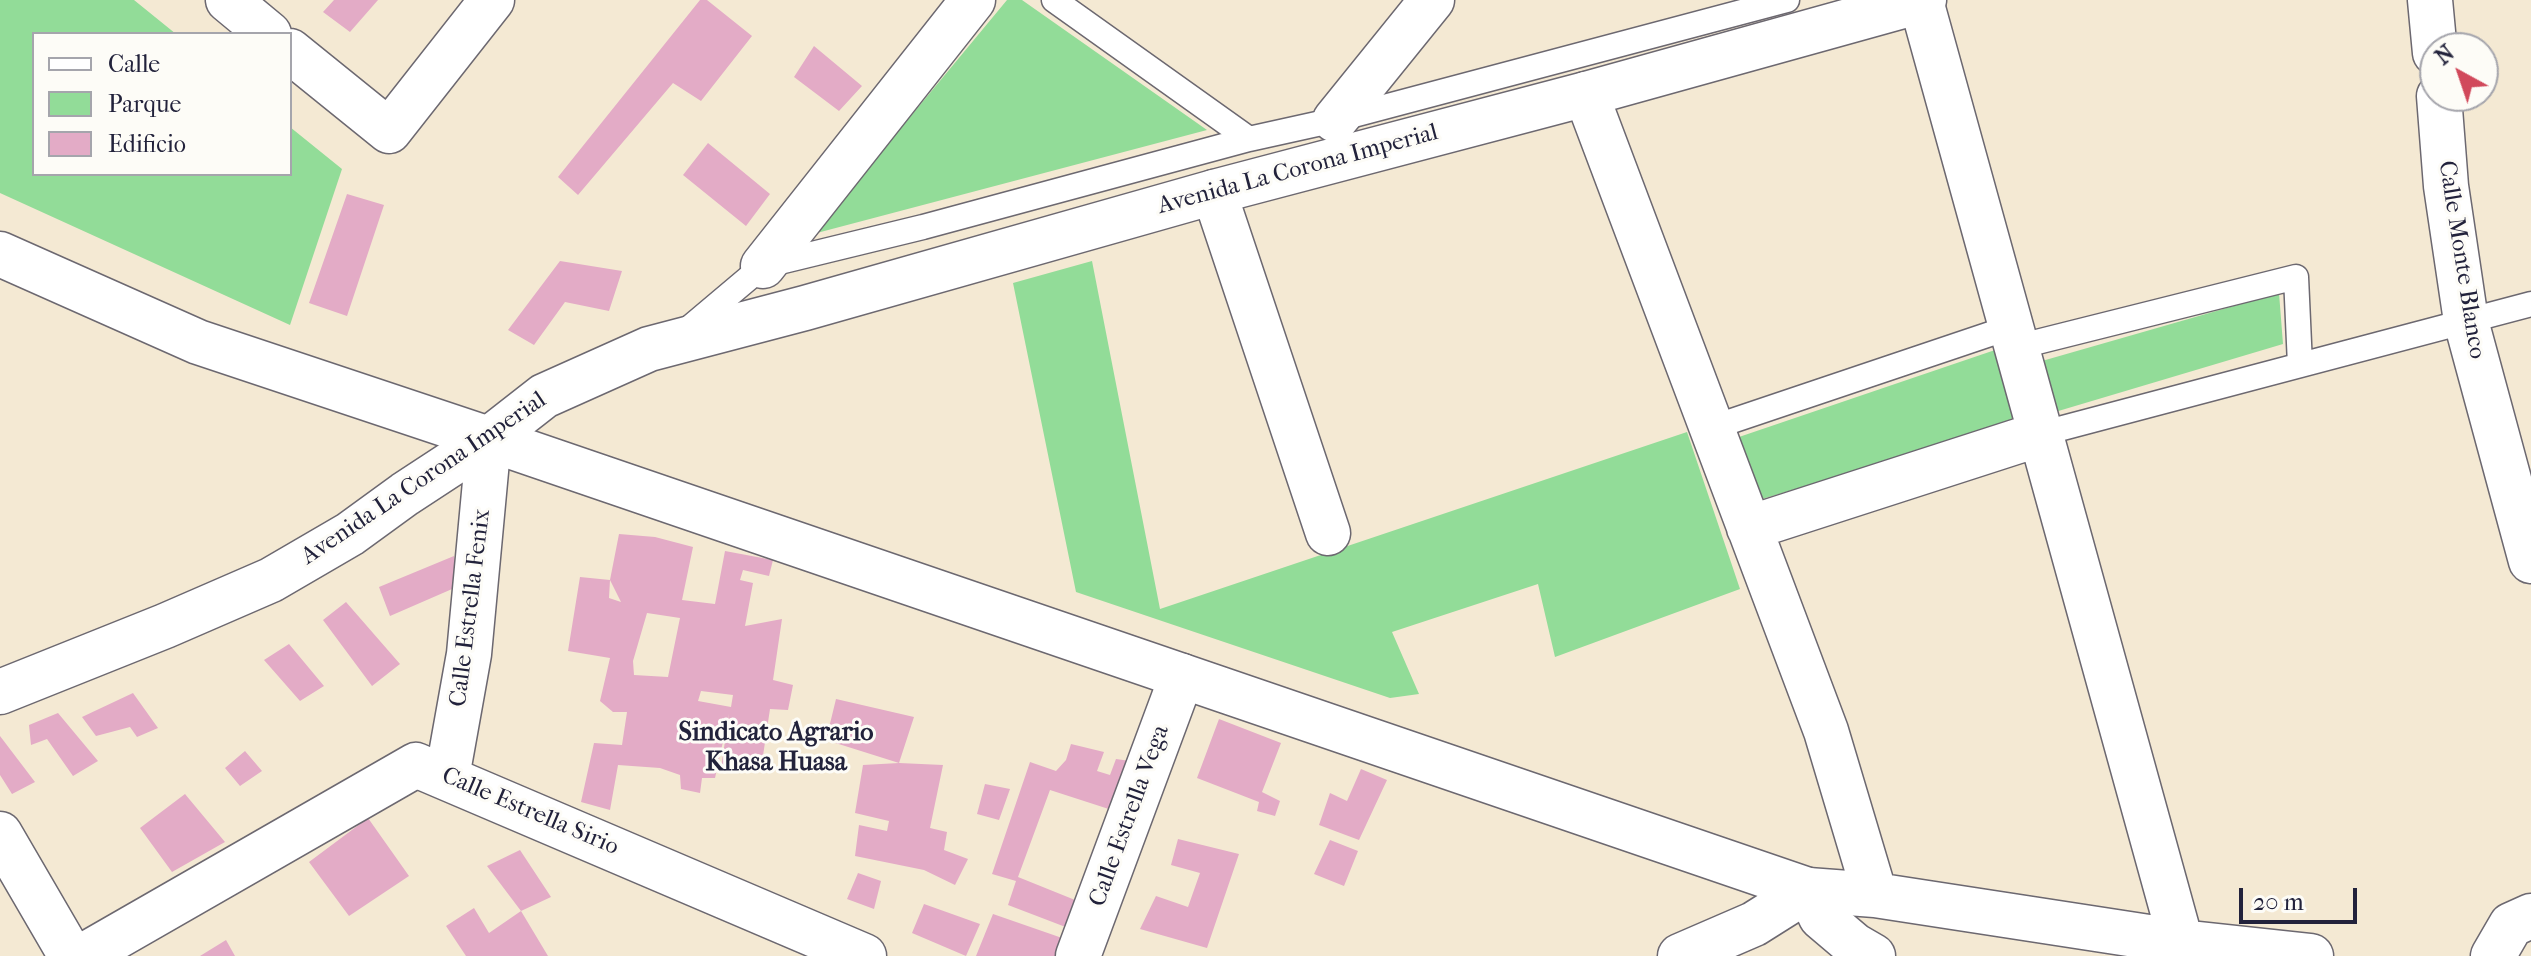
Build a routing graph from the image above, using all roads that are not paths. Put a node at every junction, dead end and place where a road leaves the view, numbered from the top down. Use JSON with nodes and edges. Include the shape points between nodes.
{"nodes":[{"id":1,"x":228,"y":0,"type":"edge"},
{"id":2,"x":492,"y":0,"type":"edge"},
{"id":3,"x":973,"y":0,"type":"edge"},
{"id":4,"x":1054,"y":0,"type":"edge"},
{"id":5,"x":1432,"y":0,"type":"edge"},
{"id":6,"x":1787,"y":0,"type":"edge"},
{"id":7,"x":1923,"y":0,"type":"edge"},
{"id":8,"x":2430,"y":0,"type":"edge"},
{"id":9,"x":267,"y":32,"type":"edge"},
{"id":10,"x":2433,"y":32,"type":"edge"},
{"id":11,"x":292,"y":53,"type":"edge"},
{"id":12,"x":1586,"y":94,"type":"junction"},
{"id":13,"x":2440,"y":112,"type":"edge"},
{"id":14,"x":1335,"y":120,"type":"junction"},
{"id":15,"x":1249,"y":139,"type":"junction"},
{"id":16,"x":1214,"y":192,"type":"junction"},
{"id":17,"x":0,"y":254,"type":"edge"},
{"id":18,"x":763,"y":266,"type":"junction"},
{"id":19,"x":2531,"y":304,"type":"edge"},
{"id":20,"x":2466,"y":321,"type":"junction"},
{"id":21,"x":2014,"y":337,"type":"junction"},
{"id":22,"x":672,"y":344,"type":"junction"},
{"id":23,"x":2300,"y":365,"type":"junction"},
{"id":24,"x":1711,"y":428,"type":"junction"},
{"id":25,"x":2040,"y":434,"type":"junction"},
{"id":26,"x":489,"y":439,"type":"junction"},
{"id":27,"x":1749,"y":528,"type":"junction"},
{"id":28,"x":1328,"y":533,"type":"dead end"},
{"id":29,"x":2531,"y":561,"type":"edge"},
{"id":30,"x":1182,"y":676,"type":"junction"},
{"id":31,"x":0,"y":692,"type":"edge"},
{"id":32,"x":447,"y":777,"type":"junction"},
{"id":33,"x":0,"y":834,"type":"edge"},
{"id":34,"x":1808,"y":890,"type":"junction"},
{"id":35,"x":1875,"y":895,"type":"junction"},
{"id":36,"x":2531,"y":916,"type":"edge"},
{"id":37,"x":2181,"y":942,"type":"junction"},
{"id":38,"x":71,"y":956,"type":"edge"},
{"id":39,"x":83,"y":956,"type":"edge"},
{"id":40,"x":864,"y":956,"type":"edge"},
{"id":41,"x":1078,"y":956,"type":"edge"},
{"id":42,"x":1680,"y":956,"type":"edge"},
{"id":43,"x":1873,"y":956,"type":"edge"},
{"id":44,"x":2311,"y":956,"type":"edge"},
{"id":45,"x":2493,"y":956,"type":"edge"}],
"edges":[{"from":1,"to":9,"type":"street"},
{"from":2,"to":11,"type":"street","via":[[389,131]]},
{"from":3,"to":18,"type":"street"},
{"from":4,"to":15,"type":"lane"},
{"from":5,"to":14,"type":"street"},
{"from":6,"to":14,"type":"lane","name":"Avenida La Corona Imperial"},
{"from":7,"to":12,"type":"street","name":"Avenida La Corona Imperial"},
{"from":7,"to":21,"type":"street"},
{"from":8,"to":10,"type":"street"},
{"from":12,"to":16,"type":"street","name":"Avenida La Corona Imperial"},
{"from":12,"to":24,"type":"street"},
{"from":13,"to":20,"type":"street","name":"Calle Monte Blanco"},
{"from":14,"to":15,"type":"lane","name":"Avenida La Corona Imperial"},
{"from":15,"to":18,"type":"lane","name":"Avenida La Corona Imperial"},
{"from":16,"to":22,"type":"street","name":"Avenida La Corona Imperial"},
{"from":16,"to":28,"type":"street"},
{"from":17,"to":26,"type":"street","via":[[198,342]]},
{"from":18,"to":22,"type":"lane","name":"Avenida La Corona Imperial"},
{"from":19,"to":20,"type":"lane"},
{"from":20,"to":23,"type":"lane"},
{"from":20,"to":29,"type":"street","name":"Calle Monte Blanco"},
{"from":21,"to":23,"type":"lane","via":[[2296,277]]},
{"from":21,"to":24,"type":"lane"},
{"from":21,"to":25,"type":"street"},
{"from":22,"to":26,"type":"street","name":"Avenida La Corona Imperial","via":[[649,349],[544,396]]},
{"from":23,"to":25,"type":"lane"},
{"from":24,"to":27,"type":"street"},
{"from":25,"to":27,"type":"street"},
{"from":25,"to":37,"type":"street"},
{"from":26,"to":30,"type":"street"},
{"from":26,"to":31,"type":"street","name":"Avenida La Corona Imperial","via":[[350,534],[271,580]]},
{"from":26,"to":32,"type":"street","name":"Calle Estrella Fenix","via":[[469,654]]},
{"from":27,"to":35,"type":"street","via":[[1826,731]]},
{"from":30,"to":34,"type":"street"},
{"from":30,"to":41,"type":"street","name":"Calle Estrella Vega"},
{"from":32,"to":39,"type":"street","name":"Calle Estrella Sirio","via":[[416,765]]},
{"from":32,"to":40,"type":"street","name":"Calle Estrella Sirio"},
{"from":33,"to":38,"type":"street"},
{"from":34,"to":35,"type":"street"},
{"from":34,"to":42,"type":"street","via":[[1754,924]]},
{"from":34,"to":43,"type":"street","via":[[1821,917]]},
{"from":35,"to":37,"type":"street"},
{"from":36,"to":45,"type":"street","via":[[2511,925]]},
{"from":37,"to":44,"type":"street"}]}
